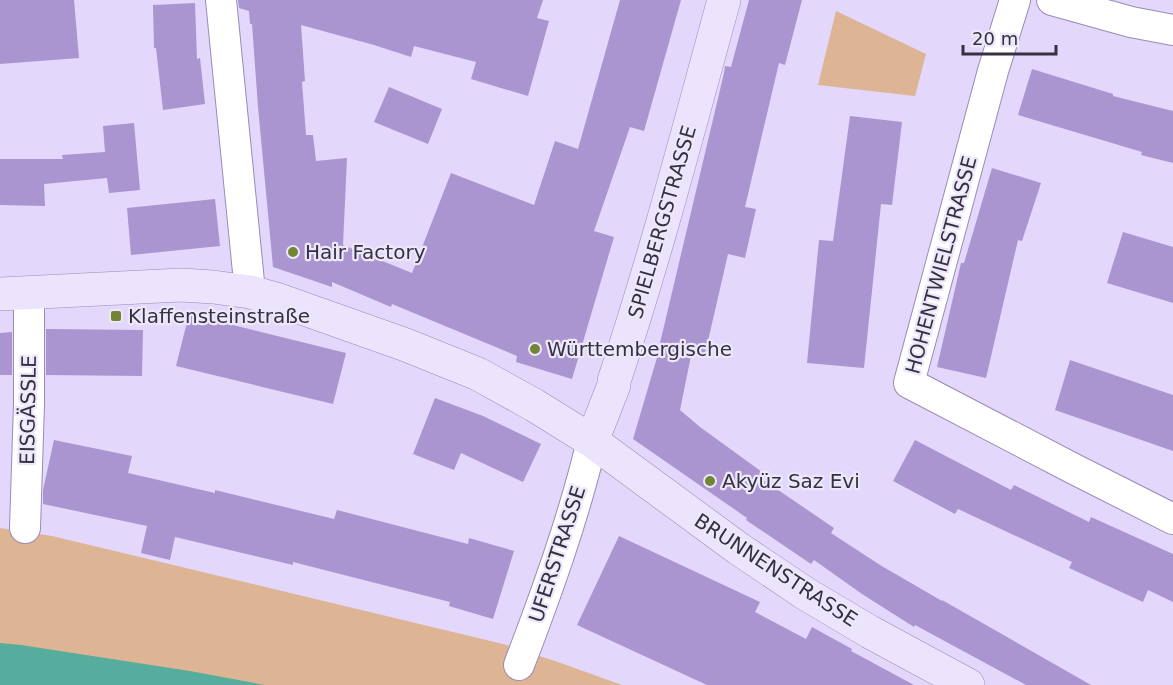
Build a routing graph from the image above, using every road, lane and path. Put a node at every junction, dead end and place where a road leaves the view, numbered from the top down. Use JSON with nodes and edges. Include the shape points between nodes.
{"nodes":[{"id":1,"x":221,"y":0,"type":"edge"},
{"id":2,"x":724,"y":0,"type":"edge"},
{"id":3,"x":1015,"y":0,"type":"edge"},
{"id":4,"x":1052,"y":0,"type":"edge"},
{"id":5,"x":1173,"y":30,"type":"edge"},
{"id":6,"x":250,"y":292,"type":"junction"},
{"id":7,"x":15,"y":293,"type":"edge"},
{"id":8,"x":592,"y":441,"type":"junction"},
{"id":9,"x":1173,"y":519,"type":"edge"},
{"id":10,"x":25,"y":528,"type":"dead end"},
{"id":11,"x":519,"y":665,"type":"dead end"},
{"id":12,"x":968,"y":685,"type":"edge"}],
"edges":[{"from":1,"to":6,"type":"street"},
{"from":2,"to":8,"type":"main road","name":"SPIELBERGSTRASSE","via":[[630,333]]},
{"from":3,"to":9,"type":"street","name":"HOHENTWIELSTRASSE","via":[[909,383]]},
{"from":4,"to":5,"type":"street"},
{"from":6,"to":7,"type":"main road","via":[[181,285]]},
{"from":6,"to":8,"type":"main road","via":[[352,325],[478,374]]},
{"from":7,"to":10,"type":"street","name":"EISGÄSSLE","via":[[29,404]]},
{"from":8,"to":11,"type":"street","name":"UFERSTRASSE","via":[[545,597]]},
{"from":8,"to":12,"type":"main road","name":"BRUNNENSTRASSE","via":[[806,594]]}]}
